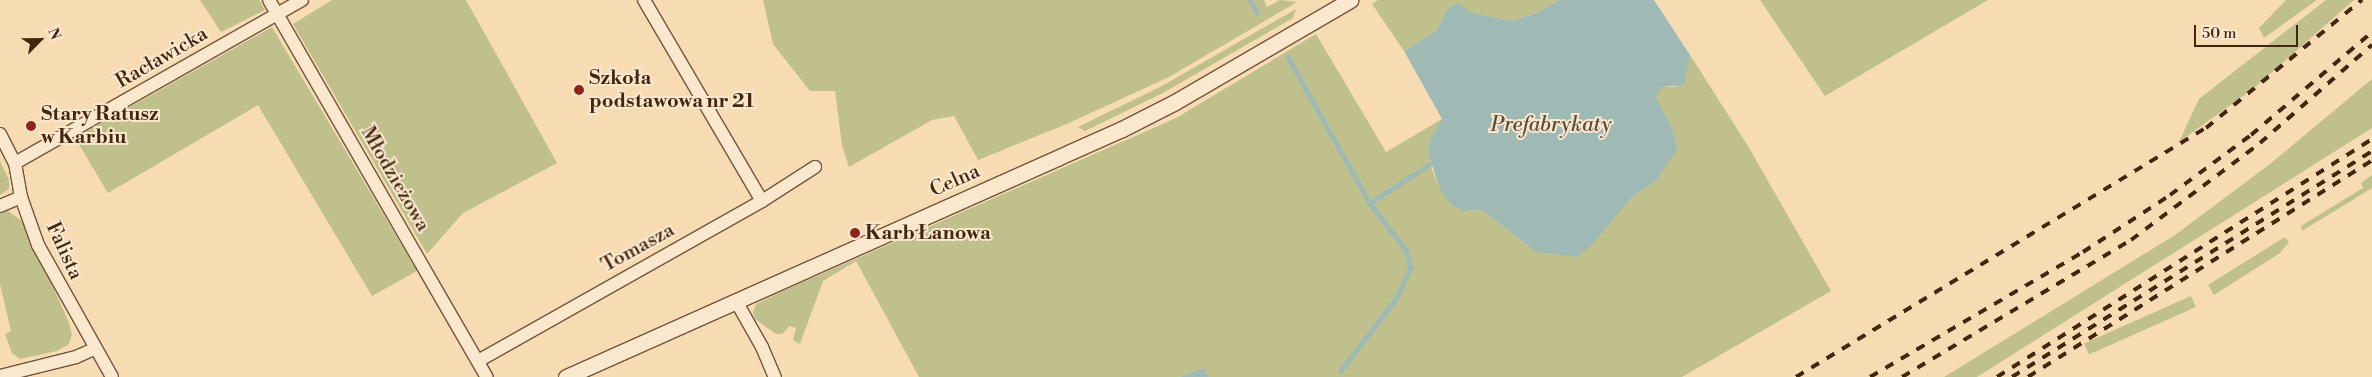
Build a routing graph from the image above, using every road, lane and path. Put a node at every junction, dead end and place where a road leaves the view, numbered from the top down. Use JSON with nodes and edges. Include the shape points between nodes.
{"nodes":[{"id":1,"x":269,"y":0,"type":"edge"},
{"id":2,"x":302,"y":0,"type":"edge"},
{"id":3,"x":644,"y":0,"type":"edge"},
{"id":4,"x":1350,"y":0,"type":"edge"},
{"id":5,"x":277,"y":14,"type":"junction"},
{"id":6,"x":0,"y":134,"type":"edge"},
{"id":7,"x":15,"y":163,"type":"junction"},
{"id":8,"x":815,"y":167,"type":"dead end"},
{"id":9,"x":21,"y":197,"type":"junction"},
{"id":10,"x":762,"y":202,"type":"junction"},
{"id":11,"x":0,"y":206,"type":"edge"},
{"id":12,"x":736,"y":301,"type":"junction"},
{"id":13,"x":94,"y":349,"type":"junction"},
{"id":14,"x":478,"y":361,"type":"junction"},
{"id":15,"x":0,"y":376,"type":"edge"},
{"id":16,"x":112,"y":377,"type":"edge"},
{"id":17,"x":486,"y":377,"type":"edge"},
{"id":18,"x":566,"y":377,"type":"edge"},
{"id":19,"x":775,"y":377,"type":"edge"}],
"edges":[{"from":1,"to":5,"type":"street","name":"Młodzieżowa"},
{"from":2,"to":5,"type":"street","name":"Racławicka"},
{"from":3,"to":10,"type":"street"},
{"from":4,"to":12,"type":"street","name":"Celna","via":[[1175,102],[1122,128]]},
{"from":5,"to":7,"type":"street","name":"Racławicka"},
{"from":5,"to":14,"type":"street","name":"Młodzieżowa"},
{"from":6,"to":7,"type":"street","name":"Falista"},
{"from":7,"to":9,"type":"street","name":"Falista"},
{"from":8,"to":10,"type":"street","name":"Tomasza"},
{"from":9,"to":11,"type":"street"},
{"from":9,"to":13,"type":"street","name":"Falista","via":[[51,273]]},
{"from":10,"to":14,"type":"street","name":"Tomasza"},
{"from":12,"to":18,"type":"street","name":"Celna"},
{"from":12,"to":19,"type":"street"},
{"from":13,"to":15,"type":"street","via":[[69,359]]},
{"from":13,"to":16,"type":"street","name":"Falista"},
{"from":14,"to":17,"type":"street","name":"Młodzieżowa"}]}
